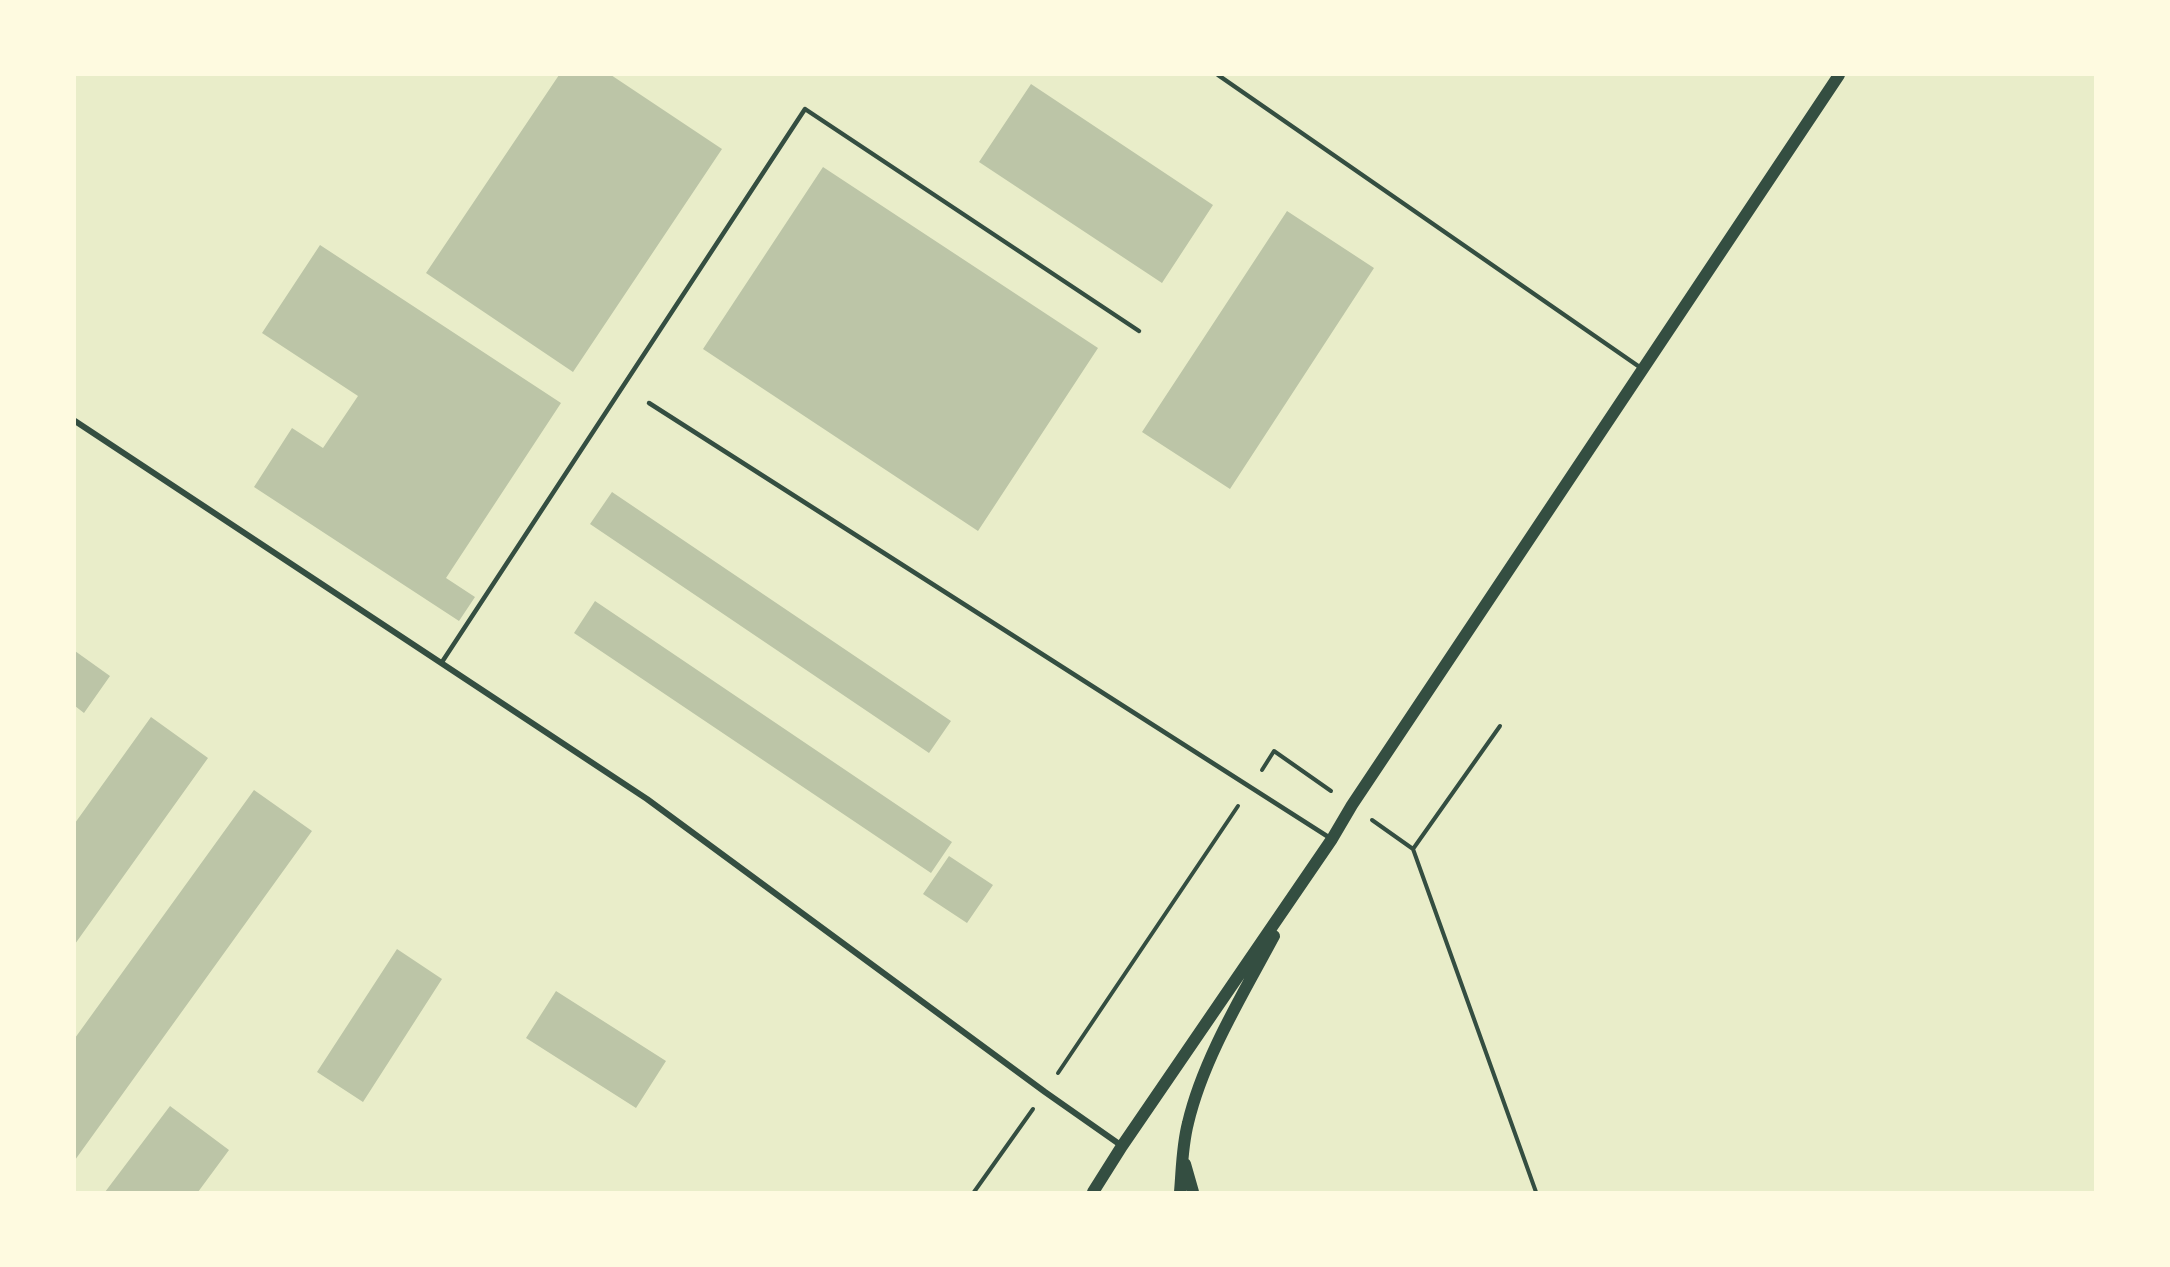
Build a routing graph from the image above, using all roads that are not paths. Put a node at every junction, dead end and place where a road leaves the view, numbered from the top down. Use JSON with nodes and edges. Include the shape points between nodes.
{"nodes":[{"id":1,"x":1218,"y":75,"type":"edge"},
{"id":2,"x":1839,"y":75,"type":"edge"},
{"id":3,"x":1139,"y":331,"type":"dead end"},
{"id":4,"x":1641,"y":368,"type":"junction"},
{"id":5,"x":649,"y":403,"type":"dead end"},
{"id":6,"x":75,"y":421,"type":"edge"},
{"id":7,"x":442,"y":662,"type":"junction"},
{"id":8,"x":1332,"y":839,"type":"junction"},
{"id":9,"x":1303,"y":882,"type":"junction"},
{"id":10,"x":1122,"y":1146,"type":"junction"},
{"id":11,"x":1183,"y":1154,"type":"junction"},
{"id":12,"x":1093,"y":1192,"type":"edge"},
{"id":13,"x":1180,"y":1192,"type":"edge"},
{"id":14,"x":1193,"y":1192,"type":"edge"}],
"edges":[{"from":1,"to":4,"type":"lane"},
{"from":2,"to":4,"type":"main road"},
{"from":3,"to":7,"type":"lane","via":[[805,109]]},
{"from":4,"to":8,"type":"main road"},
{"from":5,"to":8,"type":"lane"},
{"from":6,"to":7,"type":"street"},
{"from":7,"to":10,"type":"street","via":[[647,800]]},
{"from":8,"to":9,"type":"main road"},
{"from":9,"to":10,"type":"main road"},
{"from":9,"to":11,"type":"main road","via":[[1224,1030],[1188,1123]]},
{"from":10,"to":12,"type":"main road"},
{"from":11,"to":13,"type":"main road"},
{"from":11,"to":14,"type":"main road"}]}
